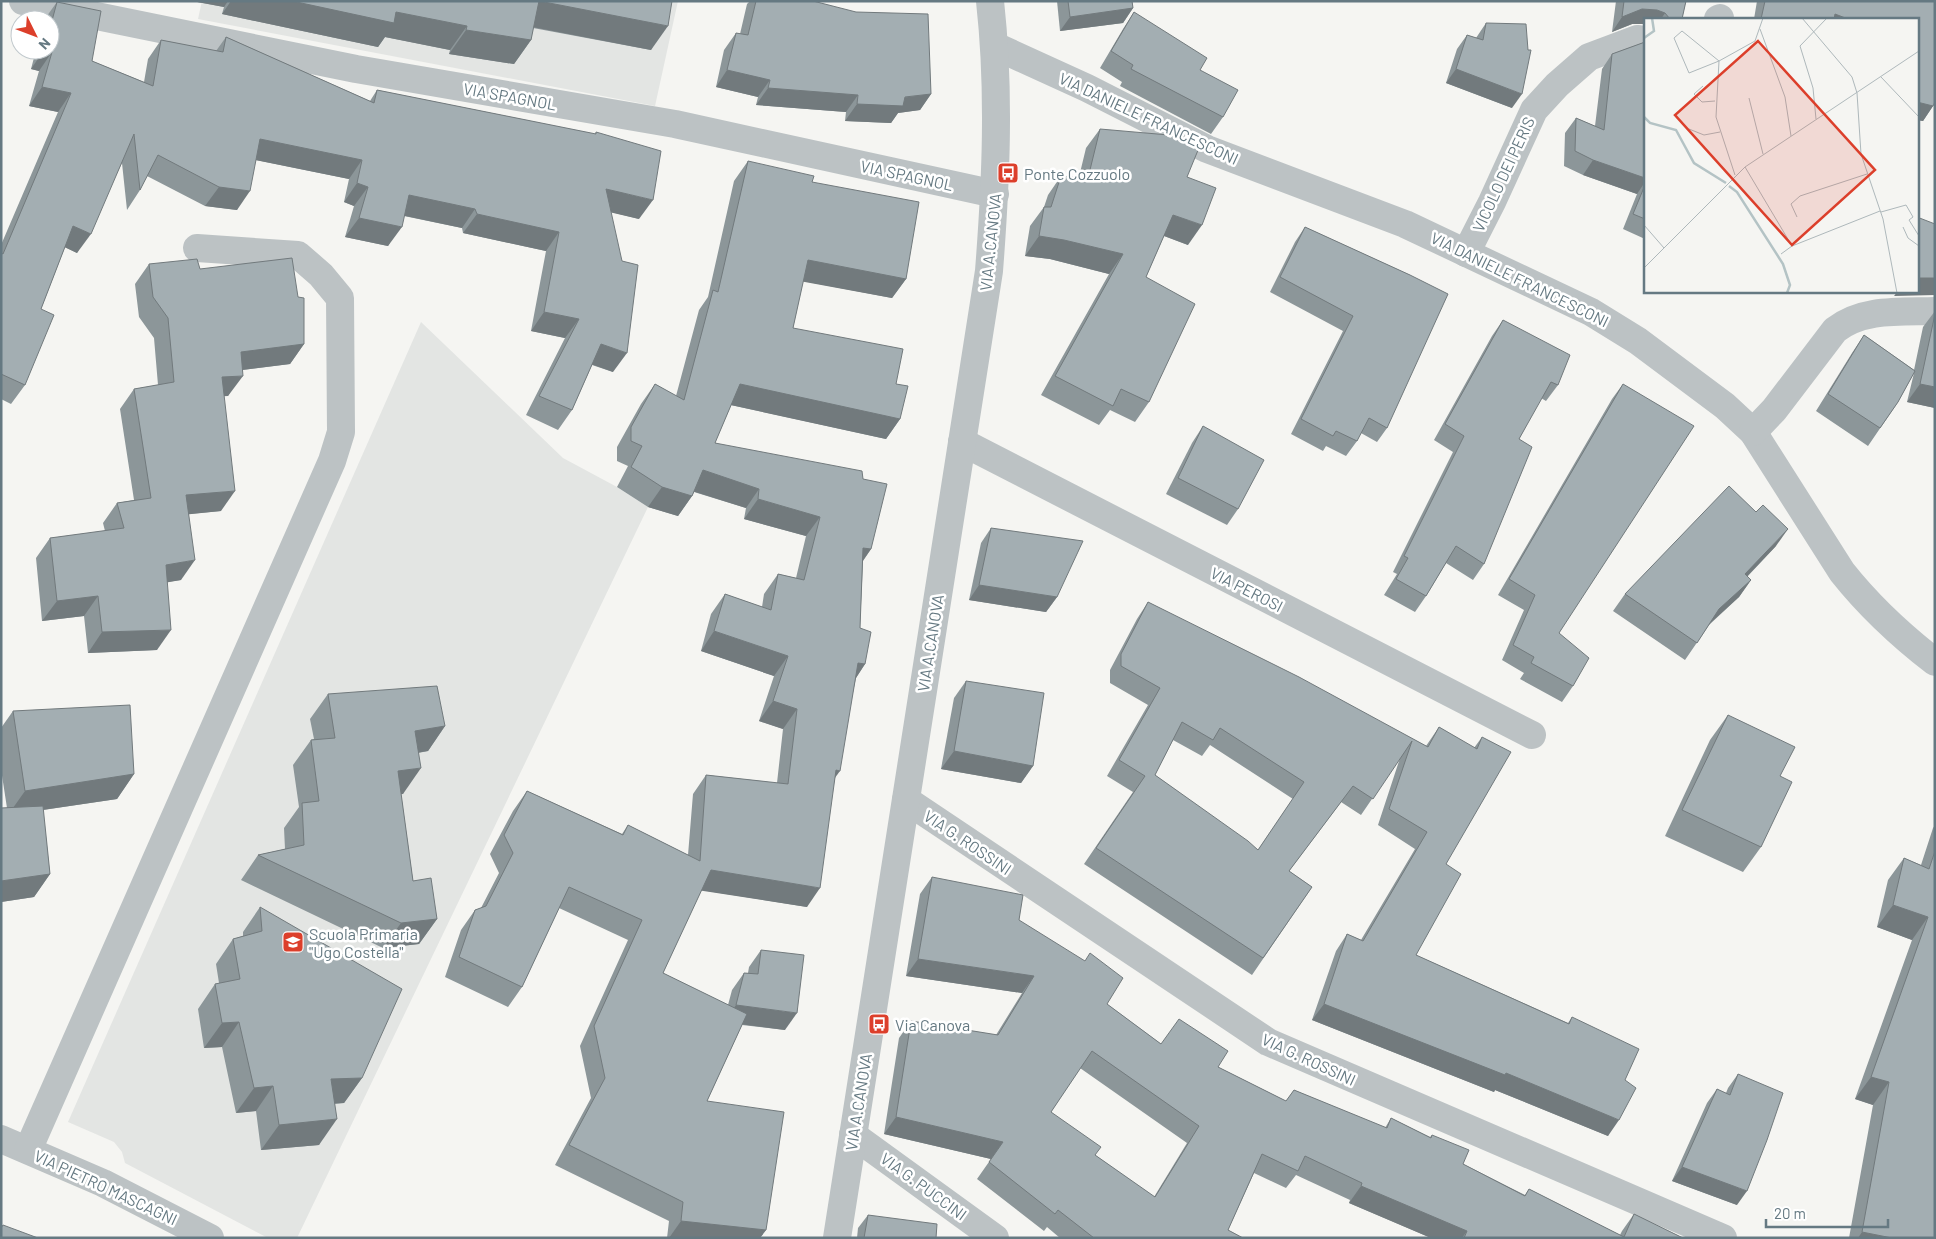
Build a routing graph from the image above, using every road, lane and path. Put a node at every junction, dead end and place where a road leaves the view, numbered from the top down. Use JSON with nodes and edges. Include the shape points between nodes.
{"nodes":[{"id":1,"x":23,"y":1,"type":"edge"},
{"id":2,"x":990,"y":1,"type":"edge"},
{"id":3,"x":1644,"y":40,"type":"edge"},
{"id":4,"x":995,"y":46,"type":"junction"},
{"id":5,"x":995,"y":194,"type":"junction"},
{"id":6,"x":197,"y":248,"type":"dead end"},
{"id":7,"x":1466,"y":252,"type":"junction"},
{"id":8,"x":1935,"y":310,"type":"edge"},
{"id":9,"x":1753,"y":432,"type":"junction"},
{"id":10,"x":962,"y":442,"type":"junction"},
{"id":11,"x":1935,"y":662,"type":"edge"},
{"id":12,"x":1532,"y":735,"type":"dead end"},
{"id":13,"x":906,"y":800,"type":"junction"},
{"id":14,"x":853,"y":1135,"type":"junction"},
{"id":15,"x":1,"y":1139,"type":"edge"},
{"id":16,"x":28,"y":1150,"type":"junction"},
{"id":17,"x":210,"y":1238,"type":"edge"},
{"id":18,"x":837,"y":1238,"type":"edge"},
{"id":19,"x":995,"y":1238,"type":"edge"},
{"id":20,"x":1723,"y":1238,"type":"edge"}],
"edges":[{"from":1,"to":5,"type":"street","name":"VIA SPAGNOL","via":[[356,70],[675,124]]},
{"from":2,"to":4,"type":"street","name":"VIA A.CANOVA"},
{"from":3,"to":7,"type":"street","name":"VICOLO DEI PERIS","via":[[1637,39],[1590,57],[1534,110]]},
{"from":4,"to":5,"type":"street","name":"VIA A.CANOVA"},
{"from":4,"to":7,"type":"street","name":"VIA DANIELE FRANCESCONI","via":[[1208,149],[1405,224]]},
{"from":5,"to":10,"type":"street","name":"VIA A.CANOVA","via":[[988,271]]},
{"from":6,"to":16,"type":"street","via":[[298,256],[321,275],[340,298],[341,432],[332,461]]},
{"from":7,"to":9,"type":"street","name":"VIA DANIELE FRANCESCONI","via":[[1616,326],[1725,406]]},
{"from":8,"to":9,"type":"street","via":[[1876,314],[1845,322],[1835,330],[1774,410]]},
{"from":9,"to":11,"type":"street","name":"VIA DANIELE FRANCESCONI","via":[[1842,572],[1885,620]]},
{"from":10,"to":12,"type":"street","name":"VIA PEROSI"},
{"from":10,"to":13,"type":"street","name":"VIA A.CANOVA"},
{"from":13,"to":14,"type":"street","name":"VIA A.CANOVA"},
{"from":13,"to":20,"type":"street","name":"VIA G. ROSSINI","via":[[1268,1042]]},
{"from":14,"to":18,"type":"street","name":"VIA A.CANOVA"},
{"from":14,"to":19,"type":"street","name":"VIA G. PUCCINI"},
{"from":15,"to":16,"type":"street","name":"VIA PIETRO MASCAGNI"},
{"from":16,"to":17,"type":"street","name":"VIA PIETRO MASCAGNI","via":[[103,1183]]}]}
